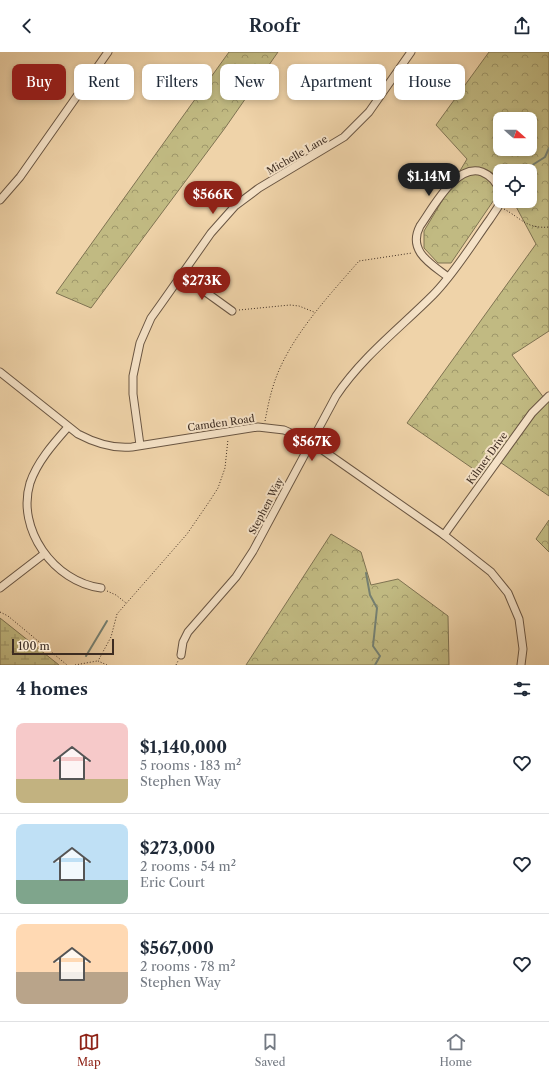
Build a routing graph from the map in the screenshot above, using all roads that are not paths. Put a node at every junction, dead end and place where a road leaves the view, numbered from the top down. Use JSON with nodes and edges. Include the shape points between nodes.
{"nodes":[{"id":1,"x":108,"y":52,"type":"edge"},
{"id":2,"x":411,"y":52,"type":"edge"},
{"id":3,"x":493,"y":179,"type":"edge"},
{"id":4,"x":0,"y":200,"type":"edge"},
{"id":5,"x":497,"y":208,"type":"edge"},
{"id":6,"x":182,"y":275,"type":"junction"},
{"id":7,"x":448,"y":277,"type":"junction"},
{"id":8,"x":232,"y":311,"type":"road end"},
{"id":9,"x":0,"y":372,"type":"edge"},
{"id":10,"x":549,"y":396,"type":"edge"},
{"id":11,"x":68,"y":427,"type":"junction"},
{"id":12,"x":311,"y":442,"type":"junction"},
{"id":13,"x":140,"y":445,"type":"junction"},
{"id":14,"x":444,"y":535,"type":"junction"},
{"id":15,"x":44,"y":554,"type":"junction"},
{"id":16,"x":0,"y":588,"type":"edge"},
{"id":17,"x":100,"y":588,"type":"road end"},
{"id":18,"x":181,"y":655,"type":"dead end"},
{"id":19,"x":521,"y":665,"type":"edge"}],
"edges":[{"from":1,"to":4,"type":"street","via":[[20,177]]},
{"from":2,"to":6,"type":"street","name":"Michelle Lane","via":[[356,127],[334,145],[259,188],[235,206],[215,228]]},
{"from":3,"to":7,"type":"street","via":[[484,173],[471,170],[459,176],[440,198],[418,231],[416,244],[419,252],[426,261]]},
{"from":5,"to":7,"type":"street","name":"Stephen Way"},
{"from":6,"to":8,"type":"street"},
{"from":6,"to":13,"type":"street","name":"Michelle Lane","via":[[151,318],[135,359],[133,394]]},
{"from":7,"to":12,"type":"street","name":"Stephen Way","via":[[435,294],[360,365],[344,384]]},
{"from":9,"to":11,"type":"street","name":"Camden Road"},
{"from":10,"to":14,"type":"street","name":"Kilmer Drive","via":[[532,413]]},
{"from":11,"to":13,"type":"street","name":"Camden Road","via":[[101,444],[122,448]]},
{"from":11,"to":15,"type":"street","via":[[35,471],[30,485],[28,516],[32,532]]},
{"from":12,"to":13,"type":"street","name":"Camden Road","via":[[284,430],[264,427]]},
{"from":12,"to":14,"type":"street","name":"Camden Road"},
{"from":12,"to":18,"type":"street","name":"Stephen Way","via":[[254,551],[236,577],[188,632]]},
{"from":14,"to":19,"type":"street","name":"Camden Road","via":[[482,563],[508,594],[522,632]]},
{"from":15,"to":16,"type":"street"},
{"from":15,"to":17,"type":"street","via":[[81,584]]}]}
